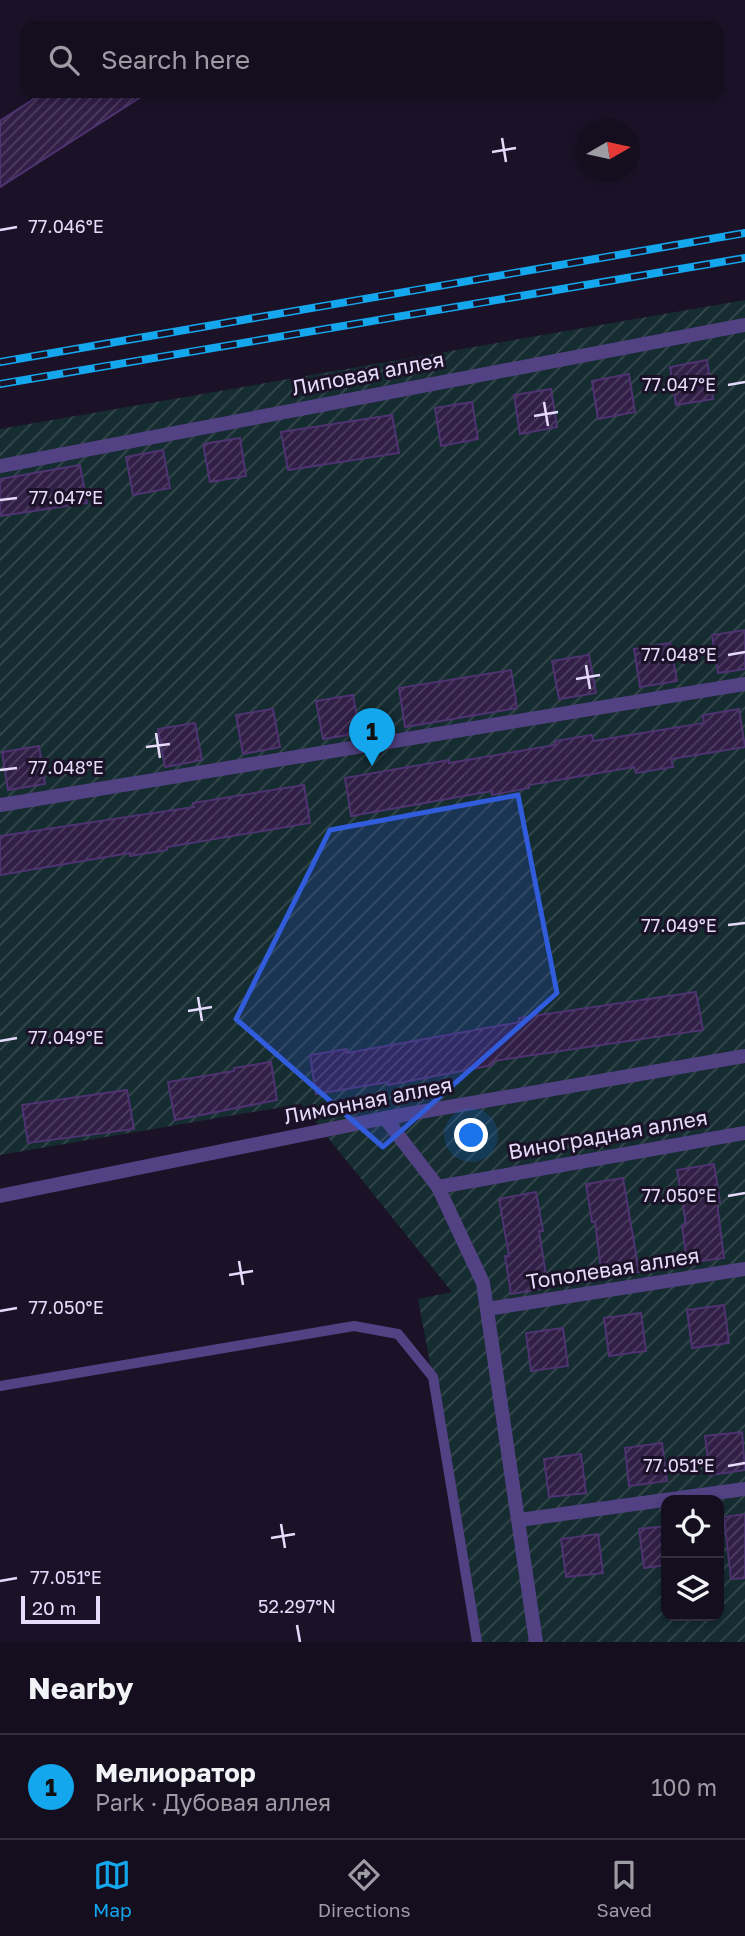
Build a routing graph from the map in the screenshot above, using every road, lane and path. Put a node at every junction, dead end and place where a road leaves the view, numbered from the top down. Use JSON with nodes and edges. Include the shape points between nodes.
{"nodes":[{"id":1,"x":745,"y":325,"type":"edge"},
{"id":2,"x":0,"y":466,"type":"edge"},
{"id":3,"x":745,"y":684,"type":"edge"},
{"id":4,"x":0,"y":805,"type":"edge"},
{"id":5,"x":745,"y":1056,"type":"edge"},
{"id":6,"x":385,"y":1118,"type":"junction"},
{"id":7,"x":745,"y":1133,"type":"edge"},
{"id":8,"x":438,"y":1187,"type":"junction"},
{"id":9,"x":0,"y":1196,"type":"edge"},
{"id":10,"x":745,"y":1269,"type":"edge"},
{"id":11,"x":487,"y":1309,"type":"junction"},
{"id":12,"x":0,"y":1386,"type":"edge"},
{"id":13,"x":745,"y":1489,"type":"edge"},
{"id":14,"x":519,"y":1520,"type":"junction"},
{"id":15,"x":477,"y":1642,"type":"edge"},
{"id":16,"x":536,"y":1642,"type":"edge"}],
"edges":[{"from":1,"to":2,"type":"street","name":"Липовая аллея"},
{"from":3,"to":4,"type":"street"},
{"from":5,"to":6,"type":"street","name":"Лимонная аллея"},
{"from":6,"to":8,"type":"street"},
{"from":6,"to":9,"type":"street","name":"Лимонная аллея"},
{"from":7,"to":8,"type":"street","name":"Виноградная аллея"},
{"from":8,"to":11,"type":"street","via":[[483,1283]]},
{"from":10,"to":11,"type":"street","name":"Тополевая аллея"},
{"from":11,"to":14,"type":"street"},
{"from":12,"to":15,"type":"lane","via":[[354,1326],[398,1334],[433,1377]]},
{"from":13,"to":14,"type":"street"},
{"from":14,"to":16,"type":"street"}]}
